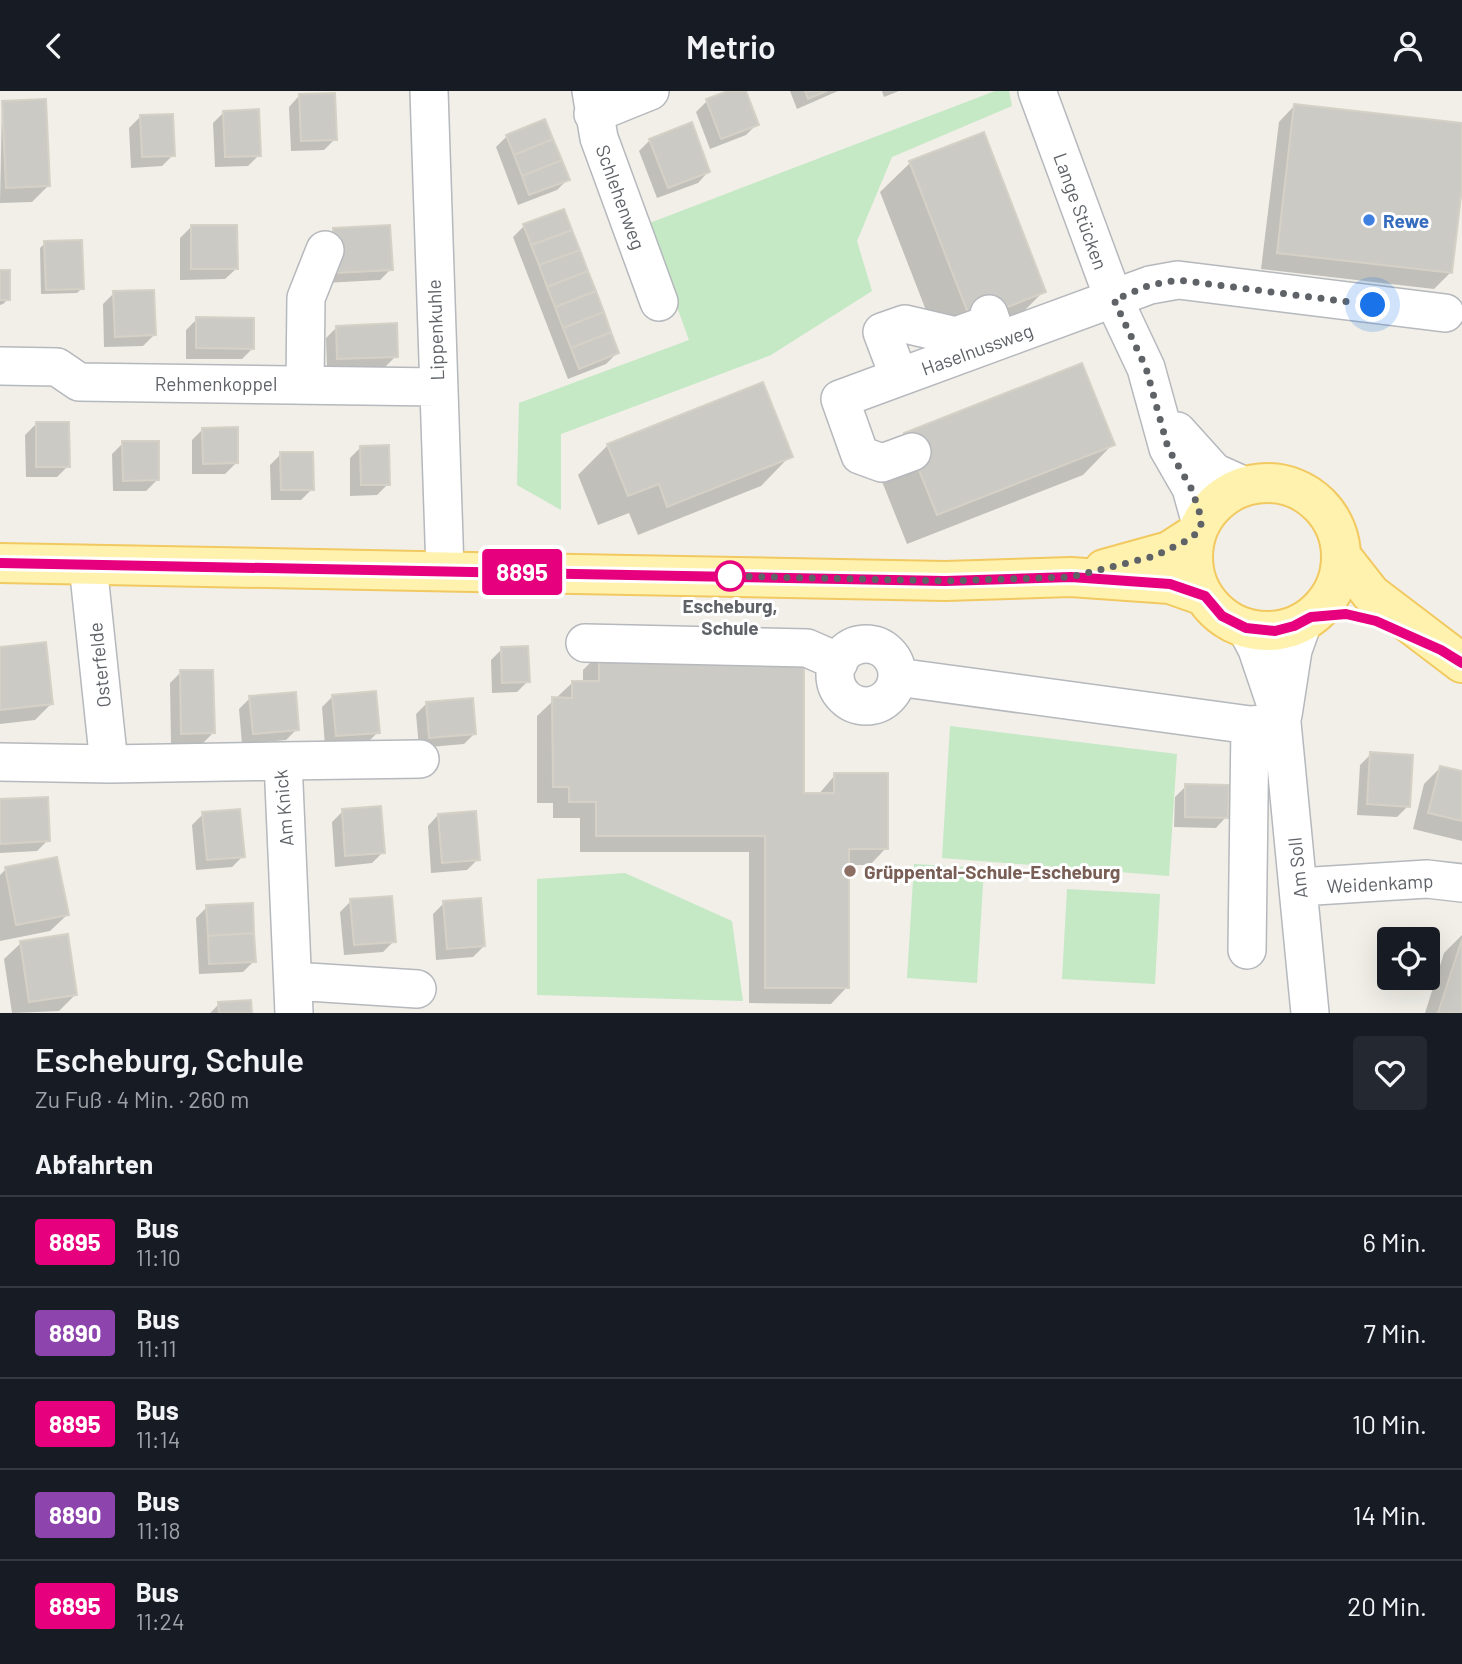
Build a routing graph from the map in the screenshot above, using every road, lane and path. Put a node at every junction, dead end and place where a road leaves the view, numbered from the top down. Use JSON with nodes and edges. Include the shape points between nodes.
{"nodes":[{"id":1,"x":429,"y":91,"type":"edge"},
{"id":2,"x":650,"y":91,"type":"edge"},
{"id":3,"x":1037,"y":91,"type":"edge"},
{"id":4,"x":592,"y":102,"type":"edge"},
{"id":5,"x":325,"y":250,"type":"dead end"},
{"id":6,"x":1114,"y":300,"type":"junction"},
{"id":7,"x":659,"y":302,"type":"dead end"},
{"id":8,"x":1445,"y":313,"type":"dead end"},
{"id":9,"x":989,"y":314,"type":"dead end"},
{"id":10,"x":0,"y":366,"type":"edge"},
{"id":11,"x":899,"y":377,"type":"junction"},
{"id":12,"x":305,"y":384,"type":"junction"},
{"id":13,"x":437,"y":387,"type":"junction"},
{"id":14,"x":1159,"y":409,"type":"junction"},
{"id":15,"x":912,"y":452,"type":"dead end"},
{"id":16,"x":1245,"y":486,"type":"junction"},
{"id":17,"x":1199,"y":528,"type":"junction"},
{"id":18,"x":1342,"y":557,"type":"junction"},
{"id":19,"x":0,"y":563,"type":"edge"},
{"id":20,"x":88,"y":565,"type":"junction"},
{"id":21,"x":445,"y":570,"type":"junction"},
{"id":22,"x":1071,"y":577,"type":"junction"},
{"id":23,"x":1205,"y":596,"type":"junction"},
{"id":24,"x":1307,"y":619,"type":"junction"},
{"id":25,"x":1246,"y":628,"type":"junction"},
{"id":26,"x":585,"y":643,"type":"dead end"},
{"id":27,"x":1452,"y":657,"type":"edge"},
{"id":28,"x":839,"y":662,"type":"junction"},
{"id":29,"x":897,"y":677,"type":"junction"},
{"id":30,"x":1266,"y":725,"type":"junction"},
{"id":31,"x":420,"y":759,"type":"dead end"},
{"id":32,"x":283,"y":761,"type":"junction"},
{"id":33,"x":0,"y":762,"type":"edge"},
{"id":34,"x":110,"y":764,"type":"junction"},
{"id":35,"x":1462,"y":883,"type":"edge"},
{"id":36,"x":1299,"y":887,"type":"junction"},
{"id":37,"x":1247,"y":950,"type":"dead end"},
{"id":38,"x":418,"y":989,"type":"dead end"},
{"id":39,"x":293,"y":997,"type":"edge"},
{"id":40,"x":1310,"y":1013,"type":"edge"}],
"edges":[{"from":1,"to":13,"type":"street","name":"Lippenkuhle"},
{"from":2,"to":4,"type":"street"},
{"from":3,"to":6,"type":"street","name":"Lange Stücken"},
{"from":4,"to":7,"type":"street","name":"Schlehenweg"},
{"from":5,"to":12,"type":"street","via":[[306,298]]},
{"from":6,"to":8,"type":"street","name":"Haselnussweg","via":[[1150,285],[1178,280]]},
{"from":6,"to":11,"type":"street","name":"Haselnussweg"},
{"from":6,"to":14,"type":"street","name":"Lange Stücken","via":[[1138,345]]},
{"from":9,"to":11,"type":"street","via":[[992,323],[956,336],[905,324],[882,332]]},
{"from":10,"to":12,"type":"street","name":"Rehmenkoppel","via":[[57,367],[79,382]]},
{"from":11,"to":15,"type":"street","name":"Haselnussweg","via":[[840,399],[860,454],[882,463]]},
{"from":12,"to":13,"type":"street","name":"Rehmenkoppel"},
{"from":13,"to":21,"type":"street","name":"Lippenkuhle"},
{"from":14,"to":16,"type":"street","name":"Lange Stücken","via":[[1214,472]]},
{"from":14,"to":17,"type":"street","name":"Lange Stücken","via":[[1168,448],[1191,488]]},
{"from":16,"to":17,"type":"main road","via":[[1219,500]]},
{"from":16,"to":18,"type":"main road","via":[[1284,485],[1311,497],[1335,528]]},
{"from":17,"to":22,"type":"main road","via":[[1155,556]]},
{"from":17,"to":23,"type":"main road","via":[[1193,561]]},
{"from":18,"to":24,"type":"main road","via":[[1331,595]]},
{"from":18,"to":27,"type":"main road","via":[[1371,594]]},
{"from":19,"to":20,"type":"main road"},
{"from":20,"to":21,"type":"main road"},
{"from":20,"to":34,"type":"street","name":"Osterfelde"},
{"from":21,"to":22,"type":"main road","via":[[945,581]]},
{"from":22,"to":23,"type":"main road","via":[[1170,584]]},
{"from":23,"to":25,"type":"main road","via":[[1222,616]]},
{"from":24,"to":25,"type":"main road","via":[[1275,631]]},
{"from":24,"to":27,"type":"main road","via":[[1336,614],[1368,619]]},
{"from":24,"to":30,"type":"street","name":"Am Soll"},
{"from":25,"to":30,"type":"street","name":"Am Soll","via":[[1257,649]]},
{"from":26,"to":28,"type":"street","via":[[807,648]]},
{"from":28,"to":29,"type":"street","via":[[856,646],[874,645],[890,654]]},
{"from":28,"to":29,"type":"street","via":[[838,688],[858,705],[885,700]]},
{"from":29,"to":30,"type":"street"},
{"from":30,"to":36,"type":"street","name":"Am Soll"},
{"from":30,"to":37,"type":"street"},
{"from":31,"to":32,"type":"street"},
{"from":32,"to":34,"type":"street","name":"Am Knick"},
{"from":32,"to":39,"type":"street","name":"Am Knick"},
{"from":33,"to":34,"type":"street","name":"Am Knick"},
{"from":35,"to":36,"type":"street","name":"Weidenkamp","via":[[1427,879]]},
{"from":36,"to":40,"type":"street","name":"Am Soll"},
{"from":38,"to":39,"type":"street","name":"Am Knick"}]}
